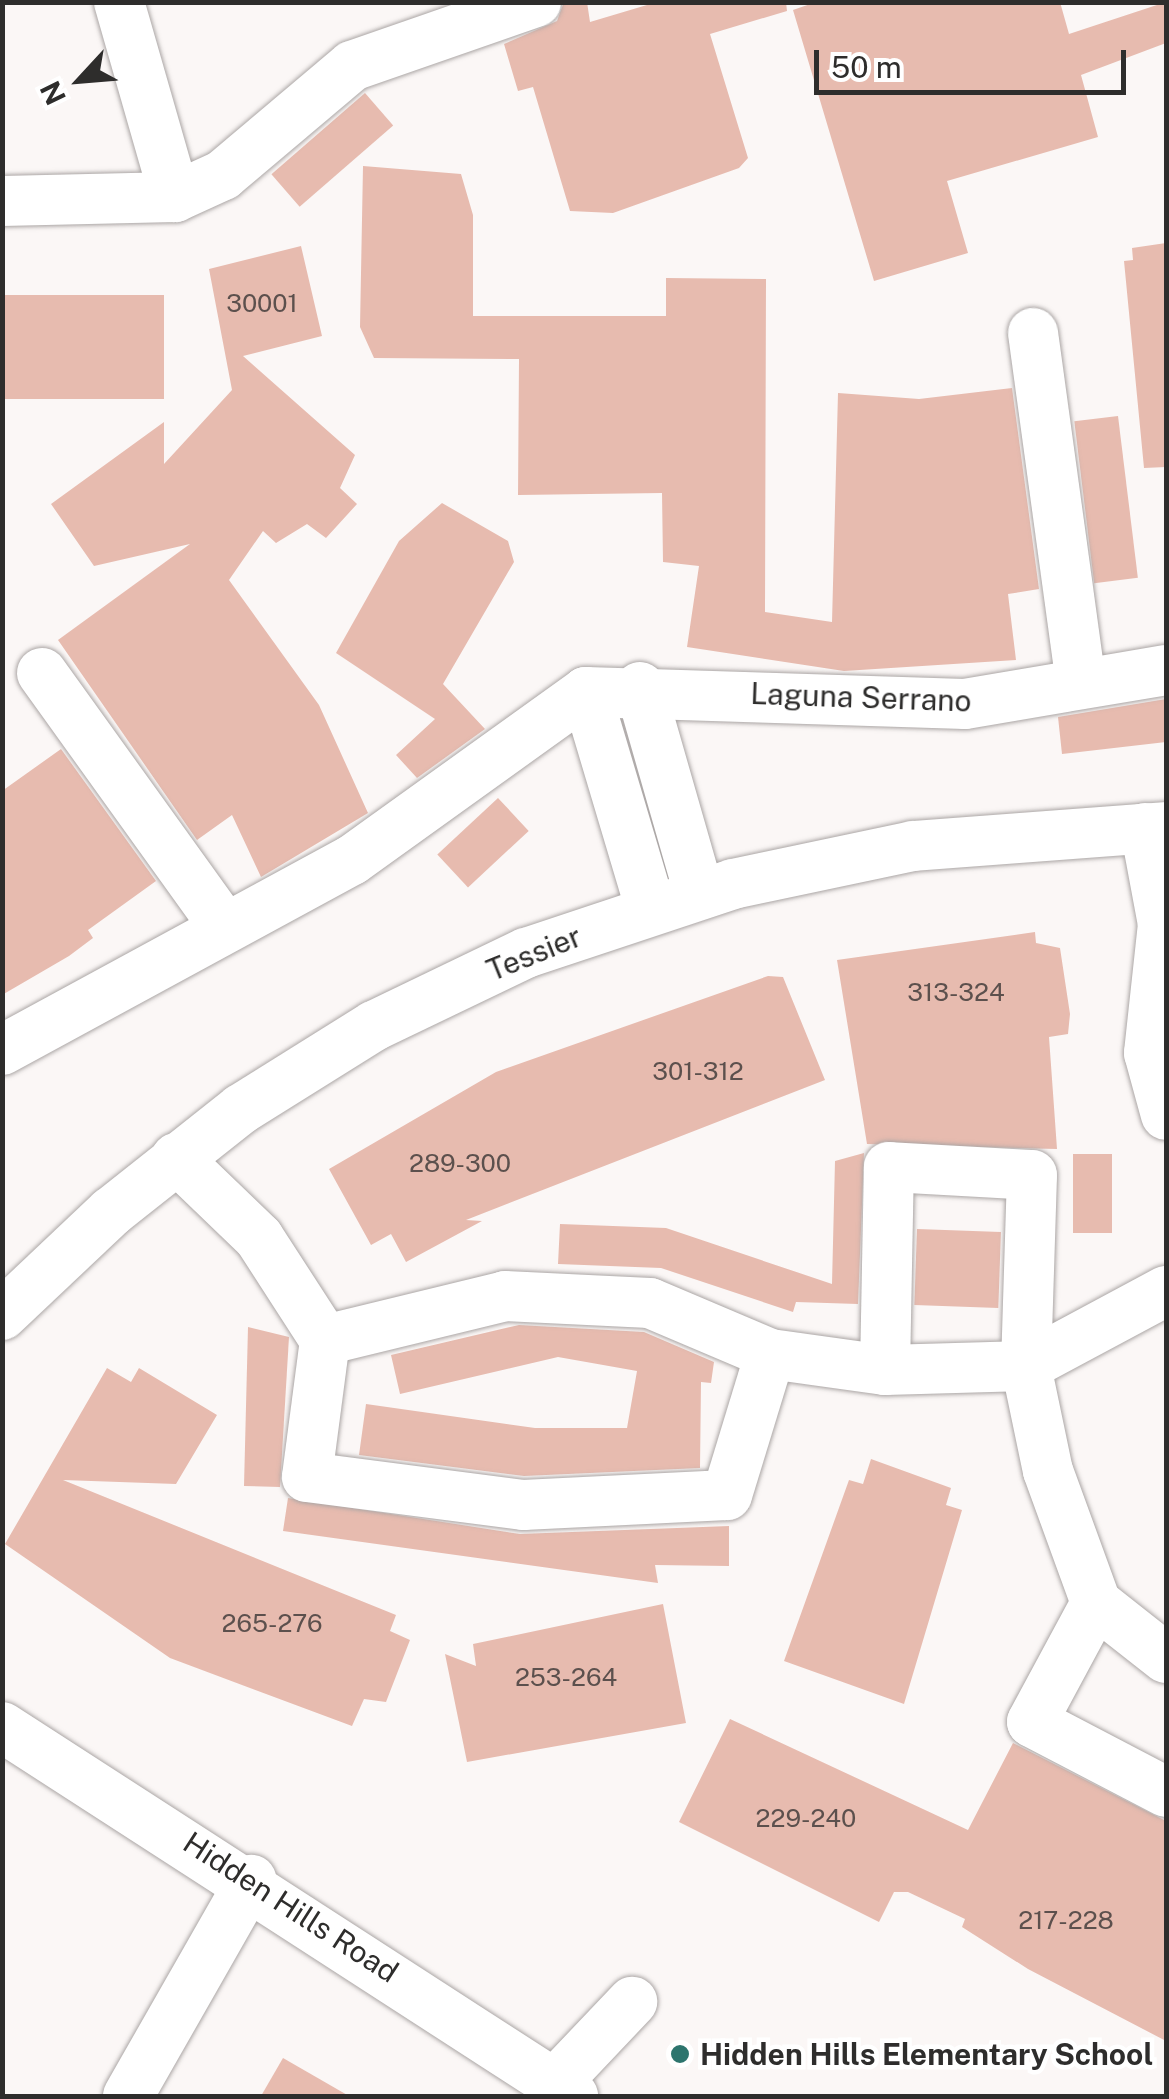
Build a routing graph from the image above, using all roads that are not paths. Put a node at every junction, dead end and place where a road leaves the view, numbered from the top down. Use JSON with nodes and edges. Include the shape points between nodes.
{"nodes":[{"id":1,"x":119,"y":2,"type":"edge"},
{"id":2,"x":536,"y":2,"type":"edge"},
{"id":3,"x":175,"y":197,"type":"junction"},
{"id":4,"x":2,"y":201,"type":"edge"},
{"id":5,"x":1033,"y":333,"type":"dead end"},
{"id":6,"x":1166,"y":670,"type":"edge"},
{"id":7,"x":42,"y":673,"type":"dead end"},
{"id":8,"x":1080,"y":682,"type":"junction"},
{"id":9,"x":640,"y":688,"type":"junction"},
{"id":10,"x":586,"y":692,"type":"junction"},
{"id":11,"x":1156,"y":828,"type":"edge"},
{"id":12,"x":699,"y":893,"type":"junction"},
{"id":13,"x":650,"y":908,"type":"junction"},
{"id":14,"x":224,"y":926,"type":"junction"},
{"id":15,"x":1165,"y":928,"type":"edge"},
{"id":16,"x":2,"y":1050,"type":"edge"},
{"id":17,"x":1166,"y":1115,"type":"edge"},
{"id":18,"x":176,"y":1158,"type":"junction"},
{"id":19,"x":1166,"y":1291,"type":"edge"},
{"id":20,"x":2,"y":1315,"type":"edge"},
{"id":21,"x":326,"y":1340,"type":"junction"},
{"id":22,"x":770,"y":1354,"type":"junction"},
{"id":23,"x":1026,"y":1366,"type":"junction"},
{"id":24,"x":885,"y":1370,"type":"junction"},
{"id":25,"x":1096,"y":1603,"type":"junction"},
{"id":26,"x":1166,"y":1658,"type":"edge"},
{"id":27,"x":2,"y":1727,"type":"edge"},
{"id":28,"x":1166,"y":1792,"type":"edge"},
{"id":29,"x":250,"y":1880,"type":"junction"},
{"id":30,"x":632,"y":2002,"type":"dead end"},
{"id":31,"x":565,"y":2088,"type":"edge"},
{"id":32,"x":128,"y":2096,"type":"edge"}],
"edges":[{"from":1,"to":3,"type":"street"},
{"from":2,"to":3,"type":"street","via":[[352,66],[223,175]]},
{"from":3,"to":4,"type":"street"},
{"from":5,"to":8,"type":"street"},
{"from":6,"to":8,"type":"street","name":"Laguna Serrano"},
{"from":7,"to":14,"type":"street"},
{"from":8,"to":9,"type":"street","name":"Laguna Serrano","via":[[966,704]]},
{"from":9,"to":10,"type":"street","name":"Laguna Serrano"},
{"from":9,"to":12,"type":"street"},
{"from":10,"to":13,"type":"street"},
{"from":10,"to":14,"type":"street","via":[[403,828]]},
{"from":11,"to":12,"type":"street","name":"Tessier","via":[[912,846]]},
{"from":11,"to":15,"type":"street"},
{"from":12,"to":13,"type":"street","name":"Tessier"},
{"from":13,"to":18,"type":"street","name":"Tessier","via":[[374,1026]]},
{"from":14,"to":16,"type":"street"},
{"from":15,"to":17,"type":"street","via":[[1149,1052]]},
{"from":18,"to":20,"type":"street","name":"Tessier"},
{"from":18,"to":21,"type":"street","via":[[259,1238]]},
{"from":19,"to":23,"type":"street"},
{"from":21,"to":22,"type":"street","via":[[505,1296],[650,1303]]},
{"from":21,"to":22,"type":"street","via":[[307,1477],[523,1505],[727,1495]]},
{"from":22,"to":24,"type":"street"},
{"from":23,"to":24,"type":"street"},
{"from":23,"to":24,"type":"street","via":[[1038,1182],[892,1165]]},
{"from":23,"to":25,"type":"street","via":[[1048,1471]]},
{"from":25,"to":26,"type":"street"},
{"from":25,"to":28,"type":"street","via":[[1032,1722]]},
{"from":27,"to":29,"type":"street","name":"Hidden Hills Road"},
{"from":29,"to":31,"type":"street","name":"Hidden Hills Road"},
{"from":29,"to":32,"type":"street"},
{"from":30,"to":31,"type":"street"}]}
